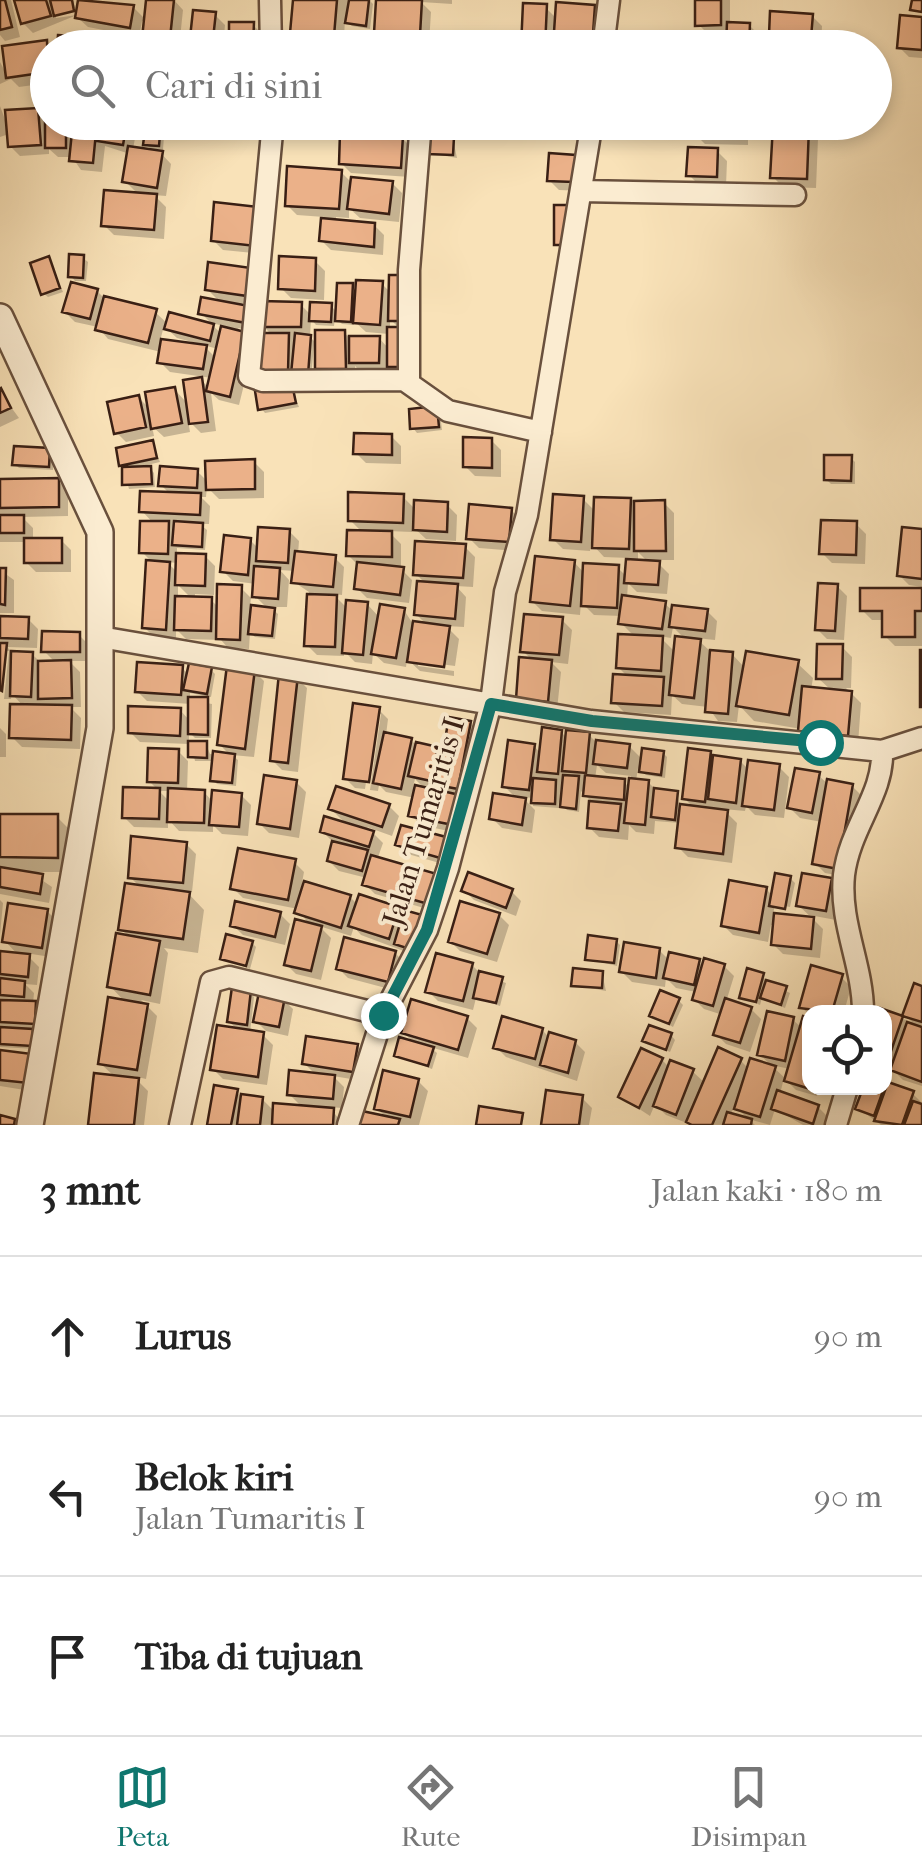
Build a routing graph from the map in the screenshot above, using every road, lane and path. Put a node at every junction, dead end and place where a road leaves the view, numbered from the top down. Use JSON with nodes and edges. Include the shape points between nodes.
{"nodes":[{"id":1,"x":270,"y":0,"type":"edge"},
{"id":2,"x":609,"y":0,"type":"edge"},
{"id":3,"x":271,"y":30,"type":"edge"},
{"id":4,"x":605,"y":30,"type":"edge"},
{"id":5,"x":272,"y":140,"type":"edge"},
{"id":6,"x":420,"y":140,"type":"edge"},
{"id":7,"x":589,"y":140,"type":"edge"},
{"id":8,"x":581,"y":191,"type":"junction"},
{"id":9,"x":795,"y":195,"type":"dead end"},
{"id":10,"x":0,"y":316,"type":"edge"},
{"id":11,"x":409,"y":383,"type":"junction"},
{"id":12,"x":540,"y":432,"type":"junction"},
{"id":13,"x":100,"y":637,"type":"junction"},
{"id":14,"x":491,"y":704,"type":"junction"},
{"id":15,"x":922,"y":738,"type":"edge"},
{"id":16,"x":882,"y":750,"type":"junction"},
{"id":17,"x":862,"y":1005,"type":"edge"},
{"id":18,"x":383,"y":1015,"type":"junction"},
{"id":19,"x":845,"y":1095,"type":"edge"},
{"id":20,"x":30,"y":1125,"type":"edge"},
{"id":21,"x":180,"y":1125,"type":"edge"},
{"id":22,"x":348,"y":1125,"type":"edge"},
{"id":23,"x":836,"y":1125,"type":"edge"}],
"edges":[{"from":1,"to":3,"type":"street"},
{"from":2,"to":4,"type":"street"},
{"from":5,"to":11,"type":"street","via":[[249,376],[263,382]]},
{"from":6,"to":11,"type":"street"},
{"from":7,"to":8,"type":"street","name":"Jalan Tumaritis I"},
{"from":8,"to":9,"type":"street"},
{"from":8,"to":12,"type":"street","name":"Jalan Tumaritis I"},
{"from":10,"to":13,"type":"street","via":[[100,532]]},
{"from":11,"to":12,"type":"street","via":[[448,412]]},
{"from":12,"to":14,"type":"street","name":"Jalan Tumaritis I","via":[[527,515],[505,592]]},
{"from":13,"to":14,"type":"street"},
{"from":13,"to":20,"type":"street","via":[[100,728]]},
{"from":14,"to":16,"type":"street","via":[[592,721]]},
{"from":14,"to":18,"type":"street","name":"Jalan Tumaritis I","via":[[427,930]]},
{"from":15,"to":16,"type":"street"},
{"from":16,"to":17,"type":"street","via":[[883,772],[857,823],[844,874],[846,932]]},
{"from":18,"to":21,"type":"street","via":[[218,978],[207,991]]},
{"from":18,"to":22,"type":"street","name":"Jalan Tumaritis I"},
{"from":19,"to":23,"type":"street"}]}
